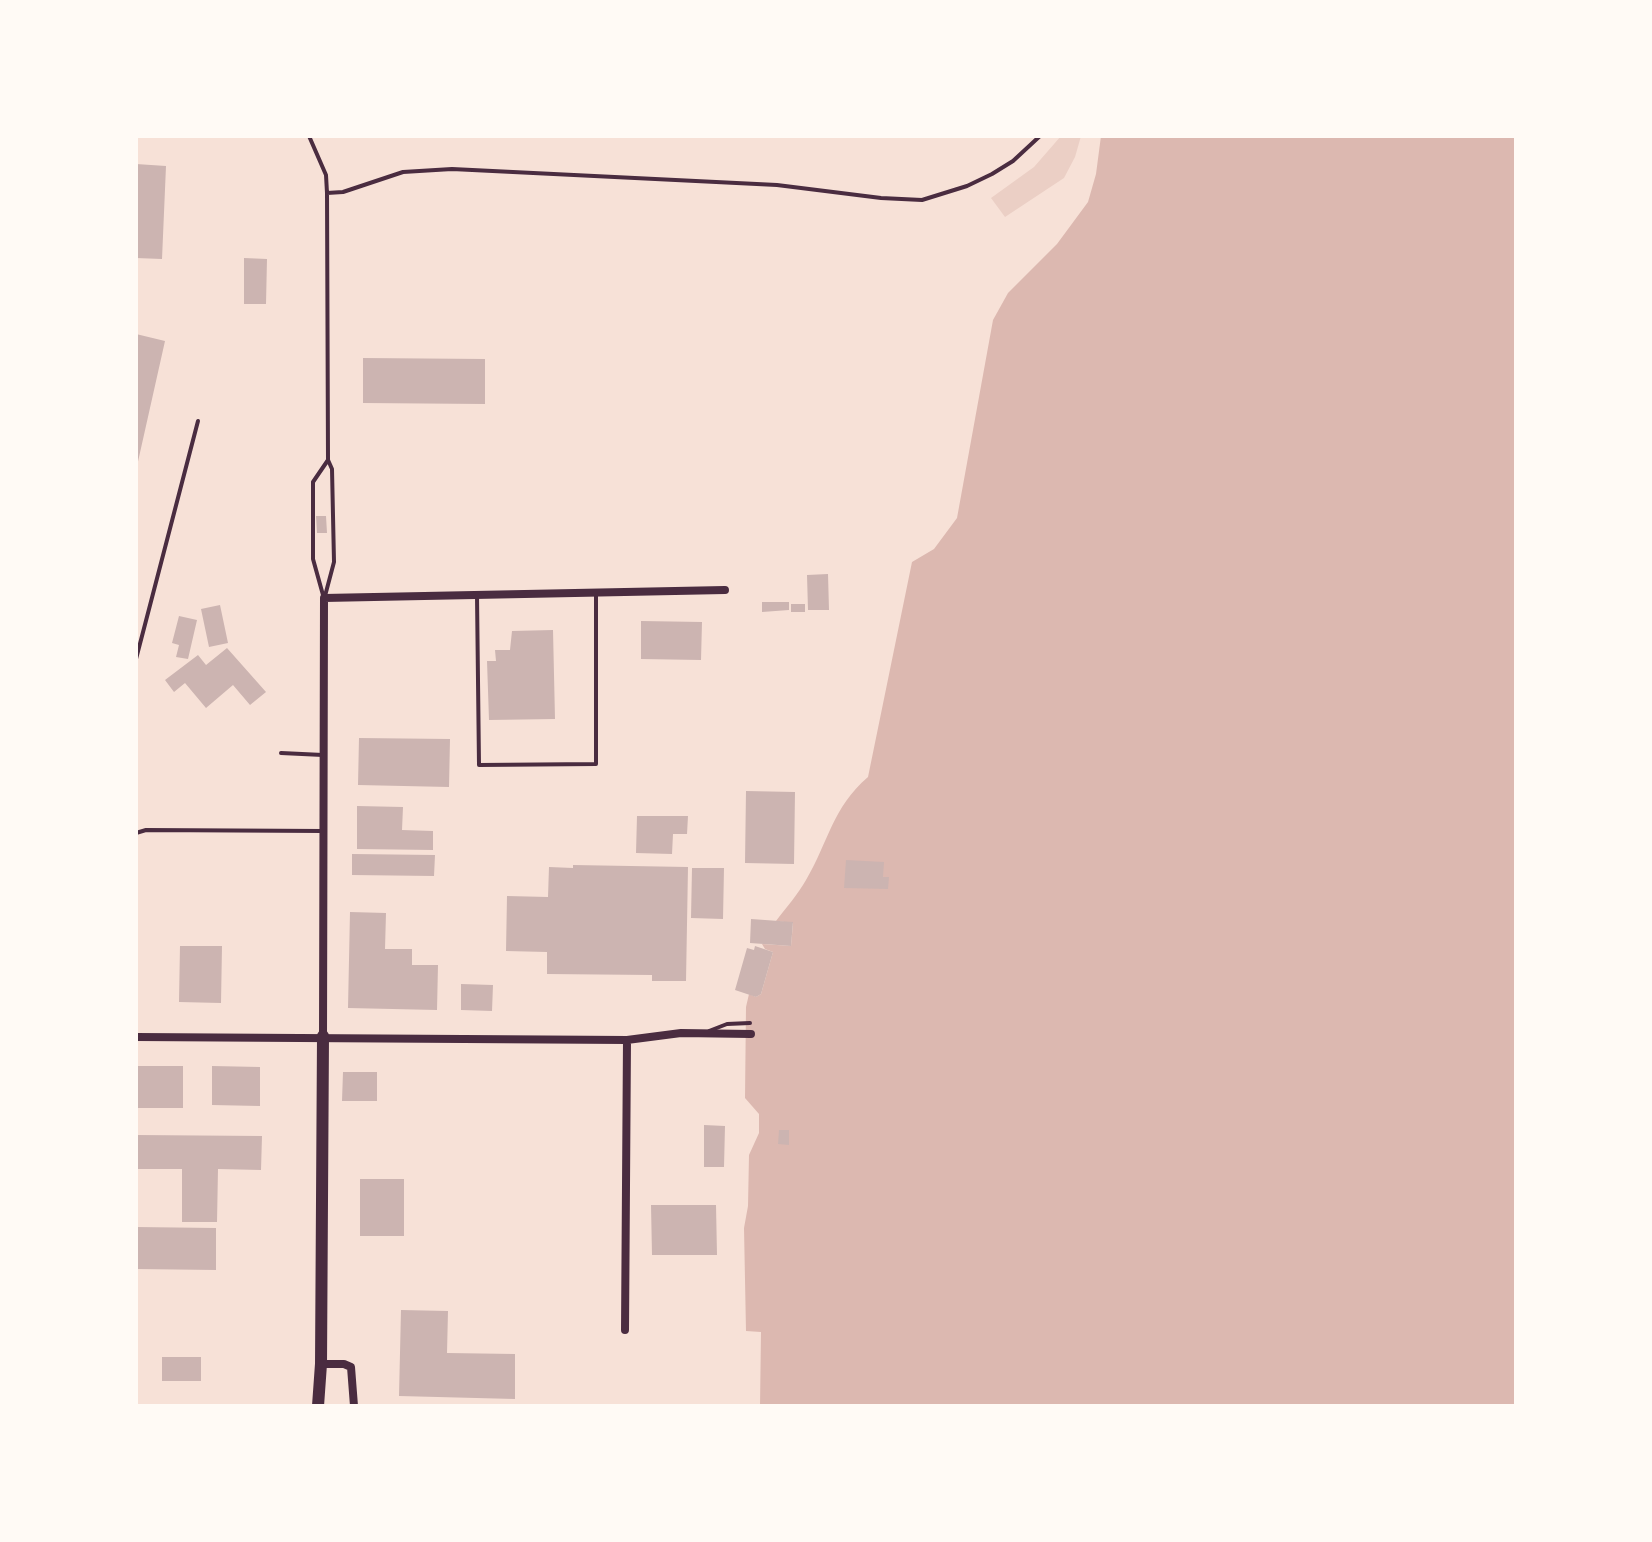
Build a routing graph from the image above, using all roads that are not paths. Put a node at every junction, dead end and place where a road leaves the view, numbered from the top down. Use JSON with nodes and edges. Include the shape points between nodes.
{"nodes":[{"id":1,"x":309,"y":136,"type":"edge"},
{"id":2,"x":1040,"y":136,"type":"edge"},
{"id":3,"x":327,"y":193,"type":"junction"},
{"id":4,"x":198,"y":421,"type":"dead end"},
{"id":5,"x":328,"y":460,"type":"junction"},
{"id":6,"x":725,"y":590,"type":"dead end"},
{"id":7,"x":596,"y":593,"type":"junction"},
{"id":8,"x":477,"y":596,"type":"junction"},
{"id":9,"x":324,"y":598,"type":"junction"},
{"id":10,"x":136,"y":659,"type":"edge"},
{"id":11,"x":281,"y":753,"type":"dead end"},
{"id":12,"x":323,"y":755,"type":"junction"},
{"id":13,"x":323,"y":831,"type":"junction"},
{"id":14,"x":136,"y":833,"type":"edge"},
{"id":15,"x":750,"y":1023,"type":"dead end"},
{"id":16,"x":703,"y":1033,"type":"junction"},
{"id":17,"x":751,"y":1034,"type":"dead end"},
{"id":18,"x":323,"y":1036,"type":"junction"},
{"id":19,"x":136,"y":1037,"type":"edge"},
{"id":20,"x":627,"y":1040,"type":"junction"},
{"id":21,"x":625,"y":1330,"type":"dead end"},
{"id":22,"x":321,"y":1364,"type":"junction"},
{"id":23,"x":318,"y":1406,"type":"edge"},
{"id":24,"x":354,"y":1406,"type":"edge"}],
"edges":[{"from":1,"to":3,"type":"lane","via":[[326,175]]},
{"from":2,"to":3,"type":"lane","via":[[992,174],[922,200],[777,185],[452,169],[403,172]]},
{"from":3,"to":5,"type":"lane"},
{"from":4,"to":10,"type":"lane"},
{"from":5,"to":9,"type":"lane","via":[[334,562]]},
{"from":5,"to":9,"type":"lane","via":[[313,482],[313,559]]},
{"from":6,"to":7,"type":"street"},
{"from":7,"to":8,"type":"street"},
{"from":7,"to":8,"type":"lane","via":[[596,764],[479,765]]},
{"from":8,"to":9,"type":"street"},
{"from":9,"to":12,"type":"street"},
{"from":11,"to":12,"type":"lane"},
{"from":12,"to":13,"type":"street"},
{"from":13,"to":14,"type":"lane"},
{"from":13,"to":18,"type":"street"},
{"from":15,"to":16,"type":"lane"},
{"from":16,"to":17,"type":"street"},
{"from":16,"to":20,"type":"street"},
{"from":18,"to":19,"type":"street"},
{"from":18,"to":20,"type":"street"},
{"from":18,"to":22,"type":"main road"},
{"from":20,"to":21,"type":"street"},
{"from":22,"to":23,"type":"main road"},
{"from":22,"to":24,"type":"street","via":[[351,1367]]}]}
